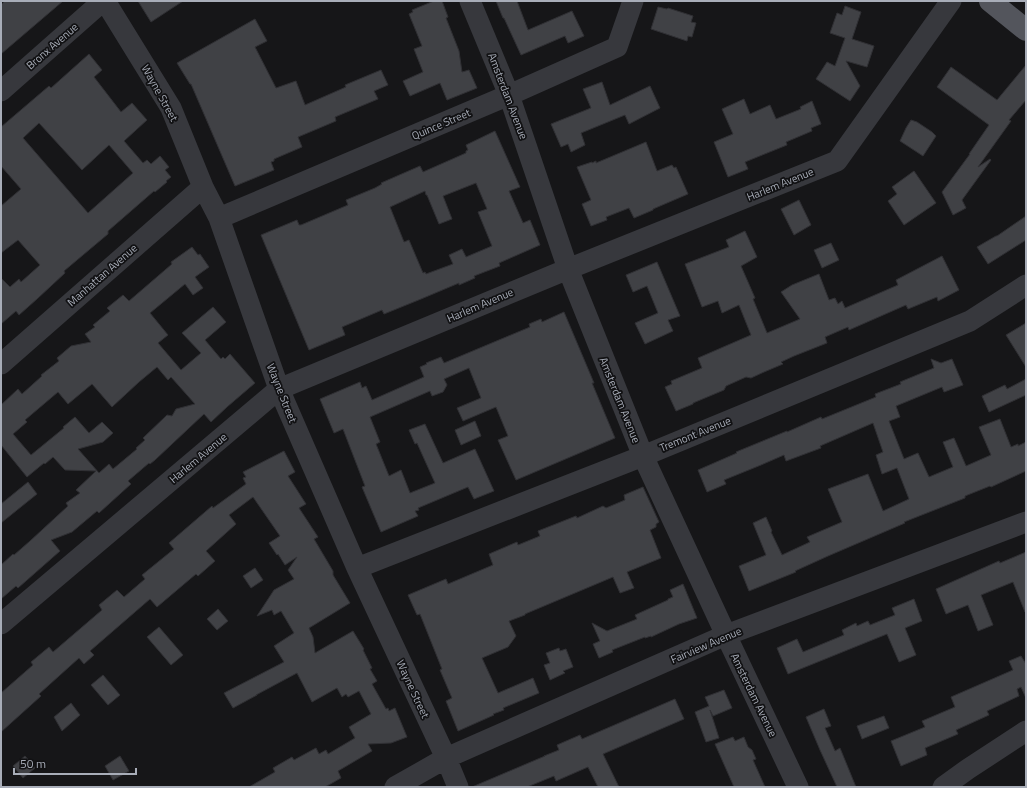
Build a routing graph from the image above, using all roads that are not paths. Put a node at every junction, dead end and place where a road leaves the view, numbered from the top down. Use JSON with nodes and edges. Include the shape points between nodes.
{"nodes":[{"id":1,"x":104,"y":1,"type":"edge"},
{"id":2,"x":470,"y":1,"type":"edge"},
{"id":3,"x":633,"y":1,"type":"edge"},
{"id":4,"x":951,"y":1,"type":"edge"},
{"id":5,"x":990,"y":1,"type":"edge"},
{"id":6,"x":1026,"y":30,"type":"edge"},
{"id":7,"x":1,"y":91,"type":"edge"},
{"id":8,"x":509,"y":95,"type":"junction"},
{"id":9,"x":203,"y":187,"type":"junction"},
{"id":10,"x":219,"y":218,"type":"junction"},
{"id":11,"x":568,"y":269,"type":"junction"},
{"id":12,"x":1026,"y":285,"type":"edge"},
{"id":13,"x":1,"y":364,"type":"edge"},
{"id":14,"x":279,"y":389,"type":"junction"},
{"id":15,"x":643,"y":456,"type":"junction"},
{"id":16,"x":1026,"y":522,"type":"edge"},
{"id":17,"x":357,"y":568,"type":"junction"},
{"id":18,"x":1,"y":624,"type":"edge"},
{"id":19,"x":726,"y":636,"type":"junction"},
{"id":20,"x":1026,"y":731,"type":"edge"},
{"id":21,"x":446,"y":758,"type":"junction"},
{"id":22,"x":395,"y":787,"type":"edge"},
{"id":23,"x":458,"y":787,"type":"edge"},
{"id":24,"x":798,"y":787,"type":"edge"},
{"id":25,"x":943,"y":787,"type":"edge"}],
"edges":[{"from":1,"to":7,"type":"street","name":"Bronx Avenue"},
{"from":1,"to":9,"type":"street","name":"Wayne Street","via":[[171,108]]},
{"from":2,"to":8,"type":"street","name":"Amsterdam Avenue"},
{"from":3,"to":8,"type":"street","name":"Quince Street","via":[[617,47]]},
{"from":4,"to":11,"type":"street","name":"Harlem Avenue","via":[[837,161]]},
{"from":5,"to":6,"type":"main road"},
{"from":8,"to":10,"type":"street","name":"Quince Street"},
{"from":8,"to":11,"type":"street","name":"Amsterdam Avenue"},
{"from":9,"to":10,"type":"street","name":"Wayne Street"},
{"from":9,"to":13,"type":"street","name":"Manhattan Avenue"},
{"from":10,"to":14,"type":"street","name":"Wayne Street"},
{"from":11,"to":14,"type":"street","name":"Harlem Avenue"},
{"from":11,"to":15,"type":"street","name":"Amsterdam Avenue"},
{"from":12,"to":15,"type":"street","name":"Tremont Avenue","via":[[970,321]]},
{"from":14,"to":17,"type":"street","name":"Wayne Street"},
{"from":14,"to":18,"type":"street","name":"Harlem Avenue"},
{"from":15,"to":17,"type":"street","name":"Tremont Avenue"},
{"from":15,"to":19,"type":"street","name":"Amsterdam Avenue"},
{"from":16,"to":19,"type":"street","name":"Fairview Avenue"},
{"from":17,"to":21,"type":"street","name":"Wayne Street"},
{"from":19,"to":21,"type":"street","name":"Fairview Avenue"},
{"from":19,"to":24,"type":"street","name":"Amsterdam Avenue"},
{"from":20,"to":25,"type":"street"},
{"from":21,"to":22,"type":"street","name":"Fairview Avenue"},
{"from":21,"to":23,"type":"street","name":"Wayne Street"}]}
